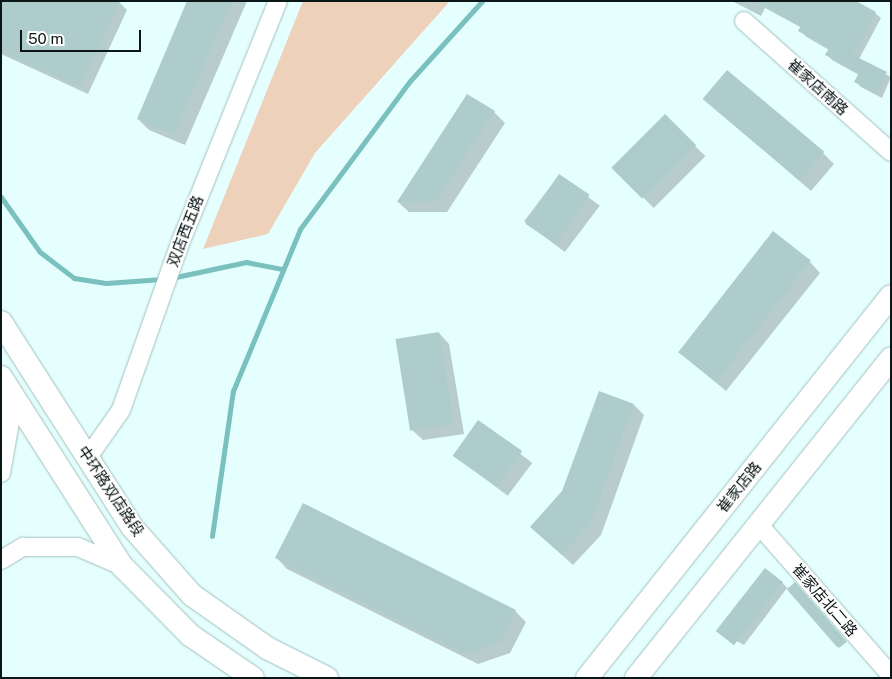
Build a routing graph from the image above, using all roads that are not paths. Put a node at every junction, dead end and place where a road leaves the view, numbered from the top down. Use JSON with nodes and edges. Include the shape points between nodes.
{"nodes":[{"id":1,"x":278,"y":1,"type":"edge"},
{"id":2,"x":744,"y":21,"type":"dead end"},
{"id":3,"x":891,"y":152,"type":"edge"},
{"id":4,"x":891,"y":296,"type":"edge"},
{"id":5,"x":1,"y":322,"type":"edge"},
{"id":6,"x":891,"y":358,"type":"edge"},
{"id":7,"x":1,"y":377,"type":"edge"},
{"id":8,"x":88,"y":457,"type":"junction"},
{"id":9,"x":1,"y":473,"type":"edge"},
{"id":10,"x":759,"y":525,"type":"junction"},
{"id":11,"x":1,"y":560,"type":"edge"},
{"id":12,"x":122,"y":566,"type":"junction"},
{"id":13,"x":891,"y":675,"type":"edge"},
{"id":14,"x":253,"y":678,"type":"edge"},
{"id":15,"x":327,"y":678,"type":"edge"},
{"id":16,"x":587,"y":678,"type":"edge"},
{"id":17,"x":636,"y":678,"type":"edge"}],
"edges":[{"from":1,"to":8,"type":"street","name":"双店西五路","via":[[181,241],[121,410]]},
{"from":2,"to":3,"type":"street","name":"崔家店南路"},
{"from":4,"to":16,"type":"main road","name":"崔家店路"},
{"from":5,"to":8,"type":"main road","name":"中环路双店路段"},
{"from":6,"to":10,"type":"main road"},
{"from":7,"to":9,"type":"street","via":[[10,422]]},
{"from":7,"to":12,"type":"main road","name":"中环路双店路段"},
{"from":8,"to":15,"type":"main road","name":"中环路双店路段","via":[[132,528],[192,595],[267,648]]},
{"from":10,"to":13,"type":"street","name":"崔家店北二路"},
{"from":10,"to":17,"type":"main road"},
{"from":11,"to":12,"type":"street","via":[[23,547],[78,547]]},
{"from":12,"to":14,"type":"main road","name":"中环路双店路段","via":[[190,635]]}]}
